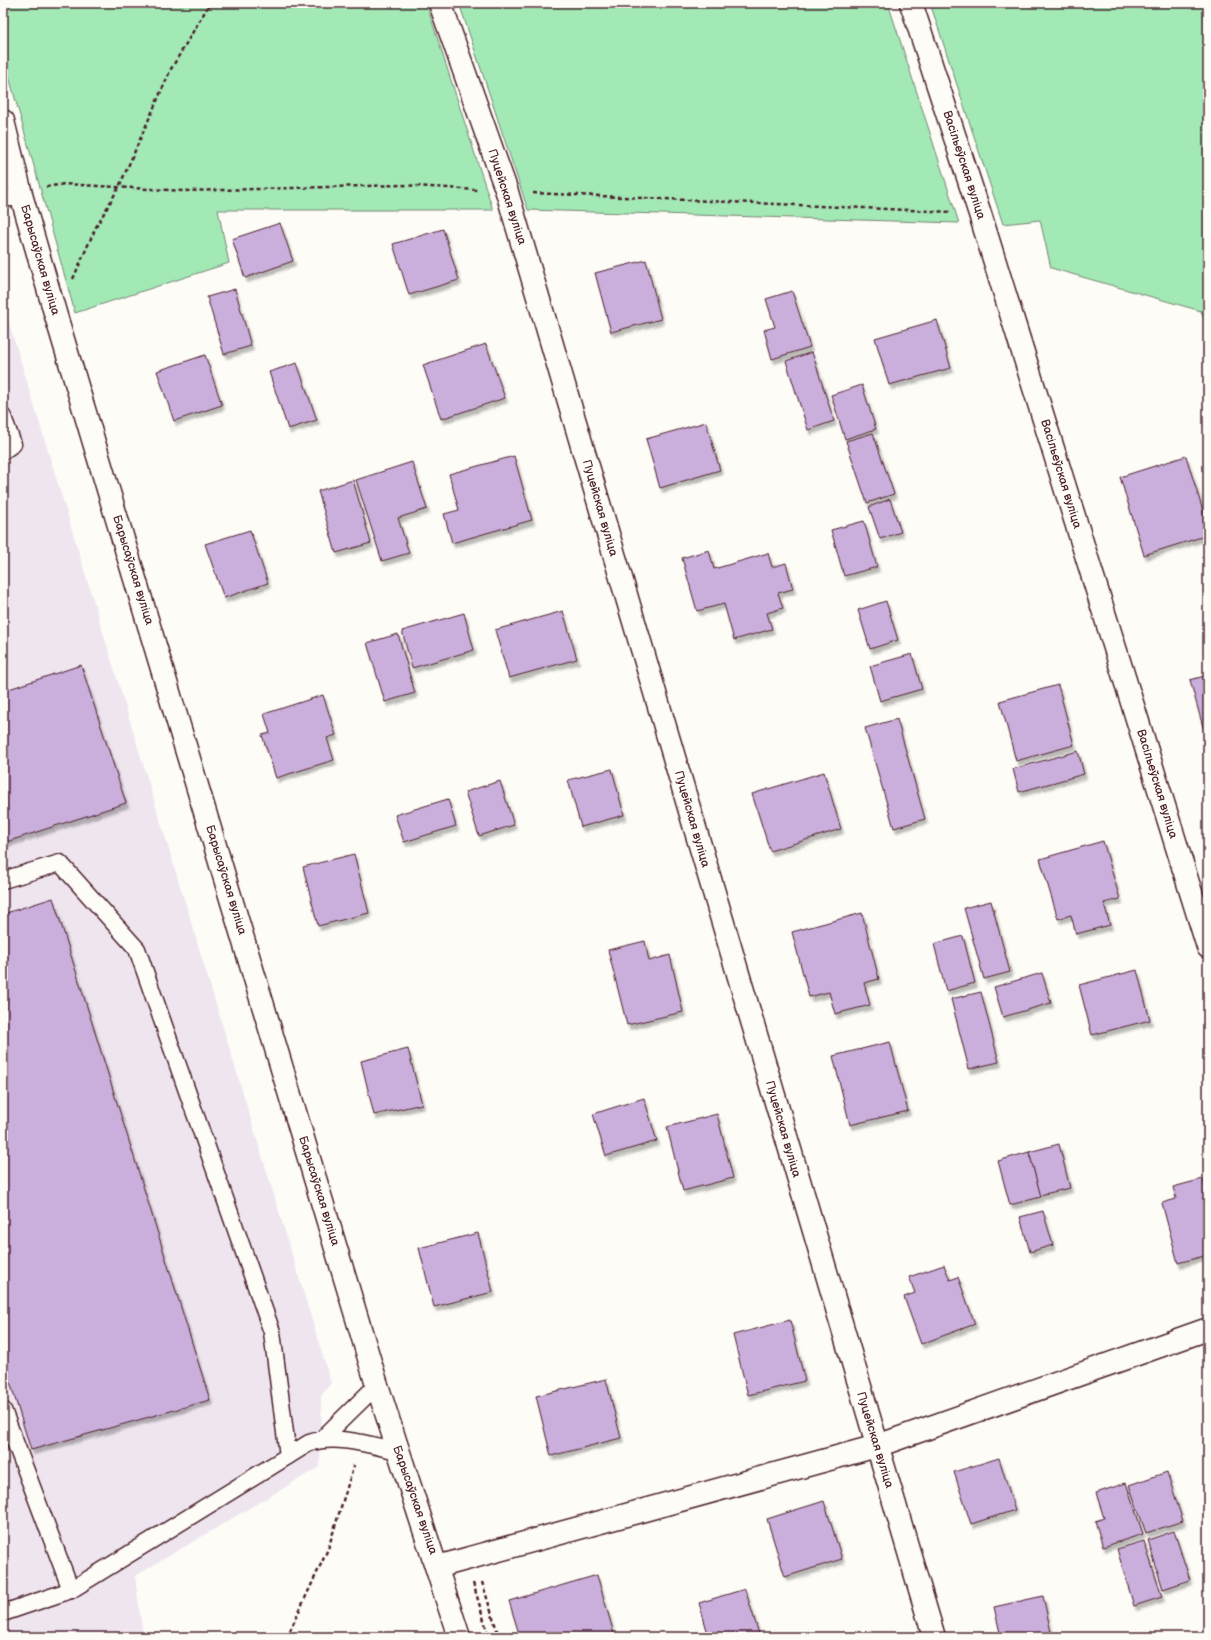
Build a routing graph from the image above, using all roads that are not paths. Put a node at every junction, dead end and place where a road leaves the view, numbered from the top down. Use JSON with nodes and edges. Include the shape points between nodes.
{"nodes":[{"id":1,"x":440,"y":3,"type":"edge"},
{"id":2,"x":911,"y":3,"type":"edge"},
{"id":3,"x":3,"y":121,"type":"edge"},
{"id":4,"x":13,"y":198,"type":"edge"},
{"id":5,"x":3,"y":417,"type":"edge"},
{"id":6,"x":3,"y":451,"type":"edge"},
{"id":7,"x":3,"y":880,"type":"edge"},
{"id":8,"x":1208,"y":947,"type":"edge"},
{"id":9,"x":1208,"y":1329,"type":"edge"},
{"id":10,"x":377,"y":1384,"type":"junction"},
{"id":11,"x":3,"y":1410,"type":"edge"},
{"id":12,"x":322,"y":1439,"type":"junction"},
{"id":13,"x":877,"y":1446,"type":"junction"},
{"id":14,"x":398,"y":1451,"type":"junction"},
{"id":15,"x":288,"y":1456,"type":"junction"},
{"id":16,"x":437,"y":1568,"type":"junction"},
{"id":17,"x":70,"y":1590,"type":"junction"},
{"id":18,"x":3,"y":1613,"type":"edge"},
{"id":19,"x":459,"y":1637,"type":"edge"},
{"id":20,"x":934,"y":1637,"type":"edge"}],
"edges":[{"from":1,"to":13,"type":"street","name":"Пуцейская вуліца","via":[[507,192]]},
{"from":2,"to":8,"type":"street","name":"Васільеўская вуліца","via":[[980,214]]},
{"from":3,"to":4,"type":"street","name":"Барысаўская вуліца"},
{"from":4,"to":10,"type":"street","name":"Барысаўская вуліца","via":[[56,316]]},
{"from":5,"to":6,"type":"lane","via":[[13,444]]},
{"from":7,"to":15,"type":"lane","via":[[60,863],[137,949],[272,1332]]},
{"from":9,"to":13,"type":"street"},
{"from":10,"to":12,"type":"lane"},
{"from":10,"to":14,"type":"street","name":"Барысаўская вуліца"},
{"from":11,"to":17,"type":"lane"},
{"from":12,"to":14,"type":"lane"},
{"from":12,"to":15,"type":"lane","via":[[309,1443]]},
{"from":13,"to":16,"type":"street"},
{"from":13,"to":20,"type":"street","name":"Пуцейская вуліца"},
{"from":14,"to":16,"type":"street","name":"Барысаўская вуліца"},
{"from":15,"to":17,"type":"lane"},
{"from":16,"to":19,"type":"street","name":"Барысаўская вуліца"},
{"from":17,"to":18,"type":"lane"}]}
